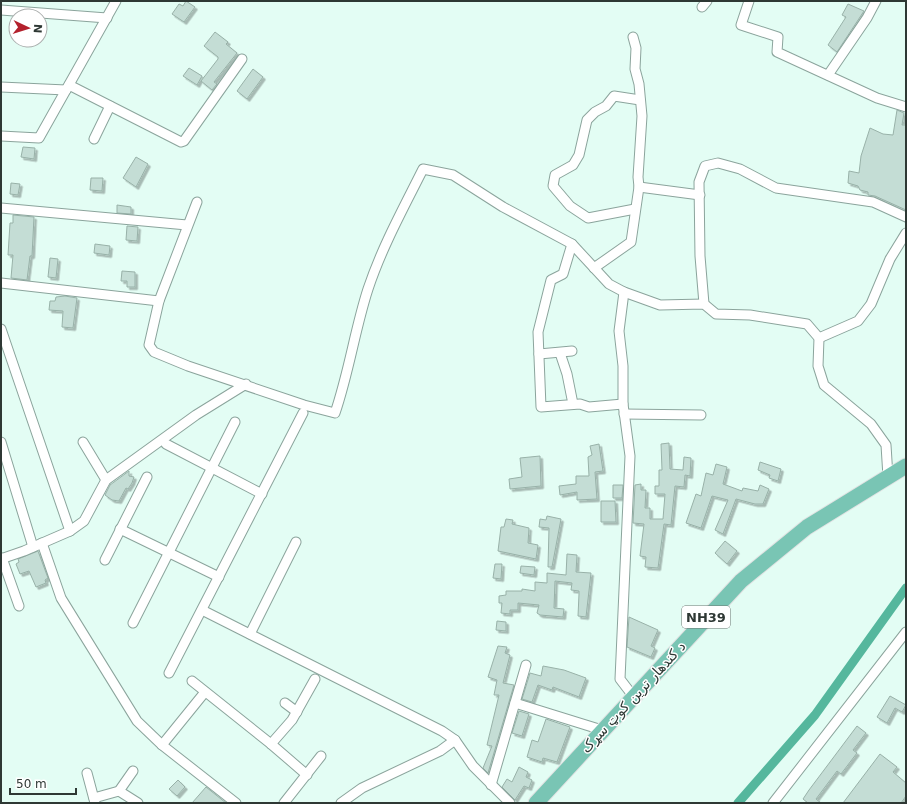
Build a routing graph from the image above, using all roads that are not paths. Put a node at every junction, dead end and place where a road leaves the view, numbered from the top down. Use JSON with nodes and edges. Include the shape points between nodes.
{"nodes":[{"id":1,"x":116,"y":1,"type":"edge"},
{"id":2,"x":749,"y":1,"type":"edge"},
{"id":3,"x":876,"y":1,"type":"edge"},
{"id":4,"x":1,"y":10,"type":"edge"},
{"id":5,"x":106,"y":18,"type":"junction"},
{"id":6,"x":633,"y":37,"type":"dead end"},
{"id":7,"x":242,"y":59,"type":"dead end"},
{"id":8,"x":828,"y":75,"type":"junction"},
{"id":9,"x":1,"y":87,"type":"edge"},
{"id":10,"x":67,"y":87,"type":"junction"},
{"id":11,"x":640,"y":100,"type":"junction"},
{"id":12,"x":110,"y":106,"type":"junction"},
{"id":13,"x":906,"y":107,"type":"edge"},
{"id":14,"x":1,"y":136,"type":"edge"},
{"id":15,"x":94,"y":139,"type":"dead end"},
{"id":16,"x":639,"y":187,"type":"junction"},
{"id":17,"x":700,"y":195,"type":"junction"},
{"id":18,"x":197,"y":202,"type":"dead end"},
{"id":19,"x":1,"y":208,"type":"edge"},
{"id":20,"x":635,"y":209,"type":"junction"},
{"id":21,"x":906,"y":217,"type":"edge"},
{"id":22,"x":187,"y":225,"type":"junction"},
{"id":23,"x":906,"y":233,"type":"edge"},
{"id":24,"x":572,"y":244,"type":"junction"},
{"id":25,"x":594,"y":268,"type":"junction"},
{"id":26,"x":1,"y":283,"type":"edge"},
{"id":27,"x":624,"y":292,"type":"junction"},
{"id":28,"x":159,"y":301,"type":"junction"},
{"id":29,"x":704,"y":304,"type":"junction"},
{"id":30,"x":1,"y":329,"type":"edge"},
{"id":31,"x":819,"y":338,"type":"junction"},
{"id":32,"x":572,"y":351,"type":"dead end"},
{"id":33,"x":560,"y":353,"type":"junction"},
{"id":34,"x":539,"y":354,"type":"junction"},
{"id":35,"x":246,"y":384,"type":"junction"},
{"id":36,"x":573,"y":404,"type":"junction"},
{"id":37,"x":623,"y":404,"type":"junction"},
{"id":38,"x":303,"y":413,"type":"dead end"},
{"id":39,"x":624,"y":414,"type":"junction"},
{"id":40,"x":701,"y":415,"type":"dead end"},
{"id":41,"x":236,"y":422,"type":"dead end"},
{"id":42,"x":1,"y":442,"type":"edge"},
{"id":43,"x":83,"y":442,"type":"dead end"},
{"id":44,"x":166,"y":444,"type":"dead end"},
{"id":45,"x":906,"y":466,"type":"edge"},
{"id":46,"x":212,"y":468,"type":"junction"},
{"id":47,"x":147,"y":477,"type":"dead end"},
{"id":48,"x":888,"y":477,"type":"junction"},
{"id":49,"x":106,"y":480,"type":"junction"},
{"id":50,"x":262,"y":494,"type":"junction"},
{"id":51,"x":120,"y":529,"type":"junction"},
{"id":52,"x":70,"y":531,"type":"junction"},
{"id":53,"x":296,"y":542,"type":"dead end"},
{"id":54,"x":42,"y":543,"type":"junction"},
{"id":55,"x":33,"y":547,"type":"junction"},
{"id":56,"x":169,"y":553,"type":"junction"},
{"id":57,"x":1,"y":559,"type":"edge"},
{"id":58,"x":105,"y":560,"type":"dead end"},
{"id":59,"x":219,"y":577,"type":"junction"},
{"id":60,"x":19,"y":606,"type":"dead end"},
{"id":61,"x":202,"y":610,"type":"junction"},
{"id":62,"x":133,"y":623,"type":"dead end"},
{"id":63,"x":906,"y":632,"type":"edge"},
{"id":64,"x":250,"y":634,"type":"junction"},
{"id":65,"x":526,"y":665,"type":"dead end"},
{"id":66,"x":169,"y":673,"type":"dead end"},
{"id":67,"x":315,"y":679,"type":"dead end"},
{"id":68,"x":192,"y":681,"type":"dead end"},
{"id":69,"x":205,"y":692,"type":"junction"},
{"id":70,"x":633,"y":696,"type":"junction"},
{"id":71,"x":284,"y":703,"type":"dead end"},
{"id":72,"x":515,"y":703,"type":"junction"},
{"id":73,"x":298,"y":712,"type":"junction"},
{"id":74,"x":602,"y":730,"type":"junction"},
{"id":75,"x":455,"y":740,"type":"junction"},
{"id":76,"x":271,"y":744,"type":"junction"},
{"id":77,"x":162,"y":745,"type":"junction"},
{"id":78,"x":321,"y":756,"type":"dead end"},
{"id":79,"x":133,"y":771,"type":"dead end"},
{"id":80,"x":87,"y":773,"type":"dead end"},
{"id":81,"x":307,"y":775,"type":"junction"},
{"id":82,"x":491,"y":785,"type":"junction"},
{"id":83,"x":119,"y":791,"type":"junction"},
{"id":84,"x":94,"y":801,"type":"edge"},
{"id":85,"x":138,"y":803,"type":"edge"},
{"id":86,"x":236,"y":803,"type":"edge"},
{"id":87,"x":284,"y":803,"type":"edge"},
{"id":88,"x":341,"y":803,"type":"edge"},
{"id":89,"x":510,"y":803,"type":"edge"},
{"id":90,"x":536,"y":803,"type":"edge"},
{"id":91,"x":773,"y":803,"type":"edge"}],
"edges":[{"from":1,"to":5,"type":"street"},
{"from":2,"to":8,"type":"street","via":[[741,25],[778,37],[777,52]]},
{"from":3,"to":8,"type":"street"},
{"from":4,"to":5,"type":"street"},
{"from":5,"to":10,"type":"street"},
{"from":6,"to":11,"type":"street"},
{"from":7,"to":12,"type":"street","via":[[184,141],[178,141]]},
{"from":8,"to":13,"type":"street","via":[[877,98]]},
{"from":9,"to":10,"type":"street"},
{"from":10,"to":12,"type":"street"},
{"from":10,"to":14,"type":"street","via":[[39,138]]},
{"from":11,"to":16,"type":"street","via":[[642,116]]},
{"from":11,"to":20,"type":"street","via":[[614,96],[606,106],[595,112],[587,120],[579,155],[573,165],[555,175],[553,186],[570,206],[588,218]]},
{"from":12,"to":15,"type":"street"},
{"from":16,"to":17,"type":"street"},
{"from":16,"to":20,"type":"street"},
{"from":17,"to":21,"type":"street","via":[[699,182],[705,166],[718,164],[740,169],[776,188],[873,202]]},
{"from":17,"to":29,"type":"street","via":[[700,256]]},
{"from":18,"to":22,"type":"street"},
{"from":19,"to":22,"type":"street"},
{"from":20,"to":25,"type":"street","via":[[631,242]]},
{"from":22,"to":28,"type":"street"},
{"from":23,"to":31,"type":"street","via":[[890,259],[871,304],[858,321]]},
{"from":24,"to":25,"type":"street"},
{"from":24,"to":34,"type":"street","via":[[563,274],[551,280],[538,332]]},
{"from":24,"to":35,"type":"street","via":[[503,207],[453,175],[423,169],[386,241],[368,290],[345,384],[335,412],[304,405]]},
{"from":25,"to":27,"type":"street","via":[[608,284]]},
{"from":26,"to":28,"type":"street"},
{"from":27,"to":29,"type":"street","via":[[660,305]]},
{"from":27,"to":37,"type":"street","via":[[619,331],[623,366]]},
{"from":28,"to":35,"type":"street","via":[[150,349],[188,366]]},
{"from":29,"to":31,"type":"street","via":[[716,314],[750,315],[806,324]]},
{"from":30,"to":52,"type":"street"},
{"from":31,"to":48,"type":"street","via":[[818,366],[824,384],[871,424],[886,445]]},
{"from":32,"to":33,"type":"street"},
{"from":33,"to":34,"type":"street"},
{"from":33,"to":36,"type":"street"},
{"from":34,"to":36,"type":"street","via":[[541,406]]},
{"from":35,"to":49,"type":"street","via":[[196,415]]},
{"from":36,"to":37,"type":"street","via":[[589,407]]},
{"from":37,"to":39,"type":"street"},
{"from":38,"to":50,"type":"street"},
{"from":39,"to":40,"type":"street"},
{"from":39,"to":70,"type":"street","via":[[630,456],[620,679]]},
{"from":41,"to":46,"type":"street"},
{"from":42,"to":55,"type":"street"},
{"from":43,"to":49,"type":"street"},
{"from":44,"to":46,"type":"street"},
{"from":45,"to":48,"type":"main road","name":"د کندهار ترين کوټ سړک","number":"NH39"},
{"from":46,"to":50,"type":"street"},
{"from":46,"to":56,"type":"street"},
{"from":47,"to":51,"type":"street"},
{"from":48,"to":70,"type":"main road","name":"د کندهار ترين کوټ سړک","number":"NH39","via":[[807,527],[740,580]]},
{"from":49,"to":52,"type":"street","via":[[84,521]]},
{"from":50,"to":59,"type":"street"},
{"from":51,"to":56,"type":"street"},
{"from":51,"to":58,"type":"street"},
{"from":52,"to":54,"type":"street"},
{"from":53,"to":64,"type":"street"},
{"from":54,"to":55,"type":"street"},
{"from":54,"to":77,"type":"street","via":[[61,598],[137,721]]},
{"from":55,"to":57,"type":"street"},
{"from":56,"to":59,"type":"street"},
{"from":56,"to":62,"type":"street"},
{"from":57,"to":60,"type":"street"},
{"from":59,"to":61,"type":"street"},
{"from":61,"to":64,"type":"street"},
{"from":61,"to":66,"type":"street"},
{"from":63,"to":91,"type":"street"},
{"from":64,"to":75,"type":"street","via":[[442,731]]},
{"from":65,"to":72,"type":"street"},
{"from":67,"to":73,"type":"street"},
{"from":68,"to":69,"type":"street"},
{"from":69,"to":76,"type":"street"},
{"from":69,"to":77,"type":"street"},
{"from":70,"to":74,"type":"main road","name":"د کندهار ترين کوټ سړک","number":"NH39"},
{"from":71,"to":73,"type":"street"},
{"from":72,"to":74,"type":"street"},
{"from":72,"to":82,"type":"street"},
{"from":73,"to":76,"type":"street"},
{"from":74,"to":90,"type":"main road","name":"د کندهار ترين کوټ سړک","number":"NH39"},
{"from":75,"to":82,"type":"street","via":[[473,766]]},
{"from":75,"to":88,"type":"street","via":[[440,751],[362,788]]},
{"from":76,"to":81,"type":"street"},
{"from":77,"to":86,"type":"street"},
{"from":78,"to":81,"type":"street"},
{"from":79,"to":83,"type":"street"},
{"from":80,"to":84,"type":"street"},
{"from":81,"to":87,"type":"street"},
{"from":82,"to":89,"type":"street"},
{"from":83,"to":84,"type":"street"},
{"from":83,"to":85,"type":"street"}]}
